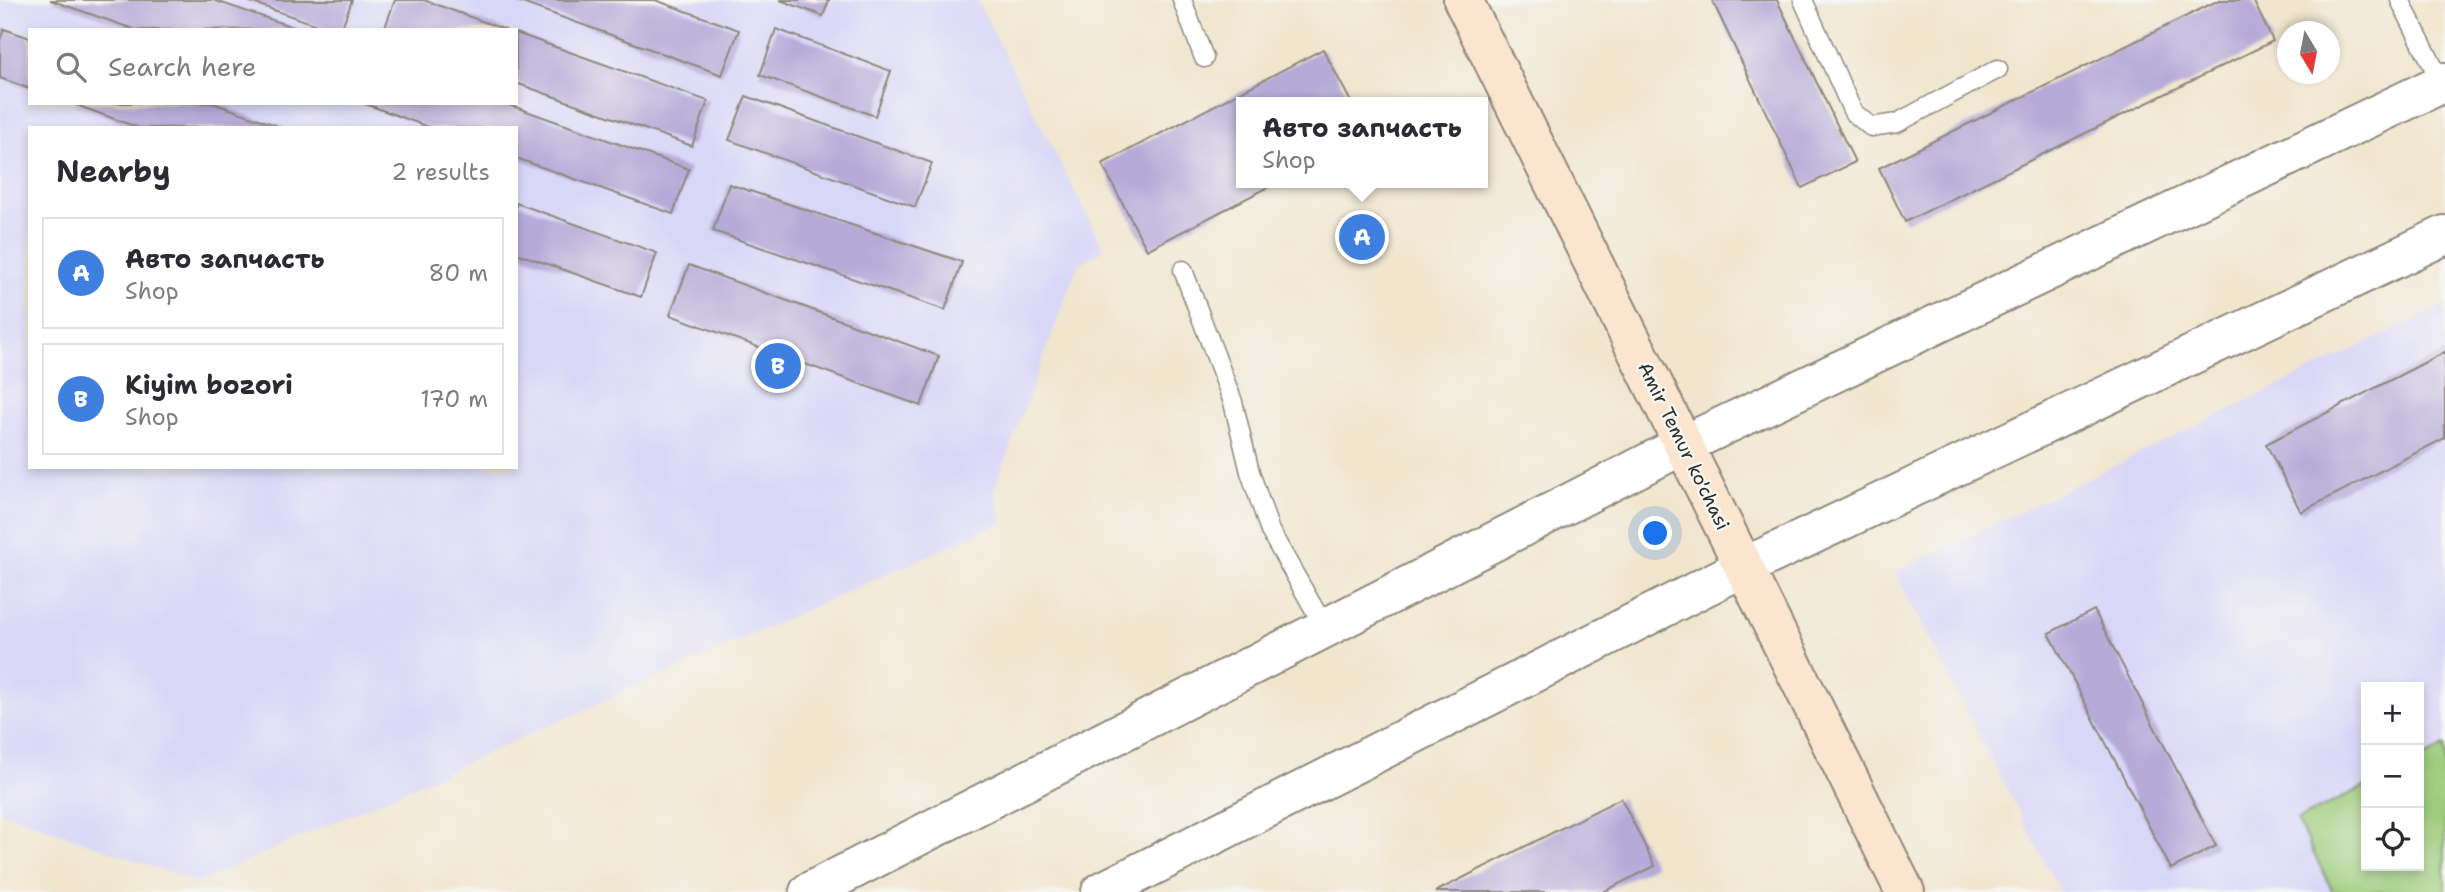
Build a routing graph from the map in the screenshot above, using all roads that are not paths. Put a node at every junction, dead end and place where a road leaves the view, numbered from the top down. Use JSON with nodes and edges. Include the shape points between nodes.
{"nodes":[{"id":1,"x":1182,"y":0,"type":"edge"},
{"id":2,"x":1463,"y":0,"type":"edge"},
{"id":3,"x":1803,"y":0,"type":"edge"},
{"id":4,"x":2400,"y":0,"type":"edge"},
{"id":5,"x":1204,"y":58,"type":"dead end"},
{"id":6,"x":1998,"y":69,"type":"dead end"},
{"id":7,"x":2443,"y":83,"type":"edge"},
{"id":8,"x":2445,"y":235,"type":"edge"},
{"id":9,"x":1182,"y":270,"type":"dead end"},
{"id":10,"x":1684,"y":445,"type":"junction"},
{"id":11,"x":1744,"y":567,"type":"junction"},
{"id":12,"x":1325,"y":628,"type":"junction"},
{"id":13,"x":809,"y":892,"type":"edge"},
{"id":14,"x":1101,"y":892,"type":"edge"},
{"id":15,"x":1905,"y":892,"type":"edge"}],
"edges":[{"from":1,"to":5,"type":"lane"},
{"from":2,"to":10,"type":"main road","name":"Amir Temur ko'chasi"},
{"from":3,"to":6,"type":"lane","via":[[1853,112],[1871,127],[1897,123]]},
{"from":4,"to":7,"type":"lane"},
{"from":7,"to":10,"type":"street"},
{"from":8,"to":11,"type":"street"},
{"from":9,"to":12,"type":"lane","via":[[1233,402],[1270,531]]},
{"from":10,"to":11,"type":"main road","name":"Amir Temur ko'chasi"},
{"from":10,"to":12,"type":"street"},
{"from":11,"to":14,"type":"street"},
{"from":11,"to":15,"type":"main road","name":"Amir Temur ko'chasi"},
{"from":12,"to":13,"type":"street"}]}
